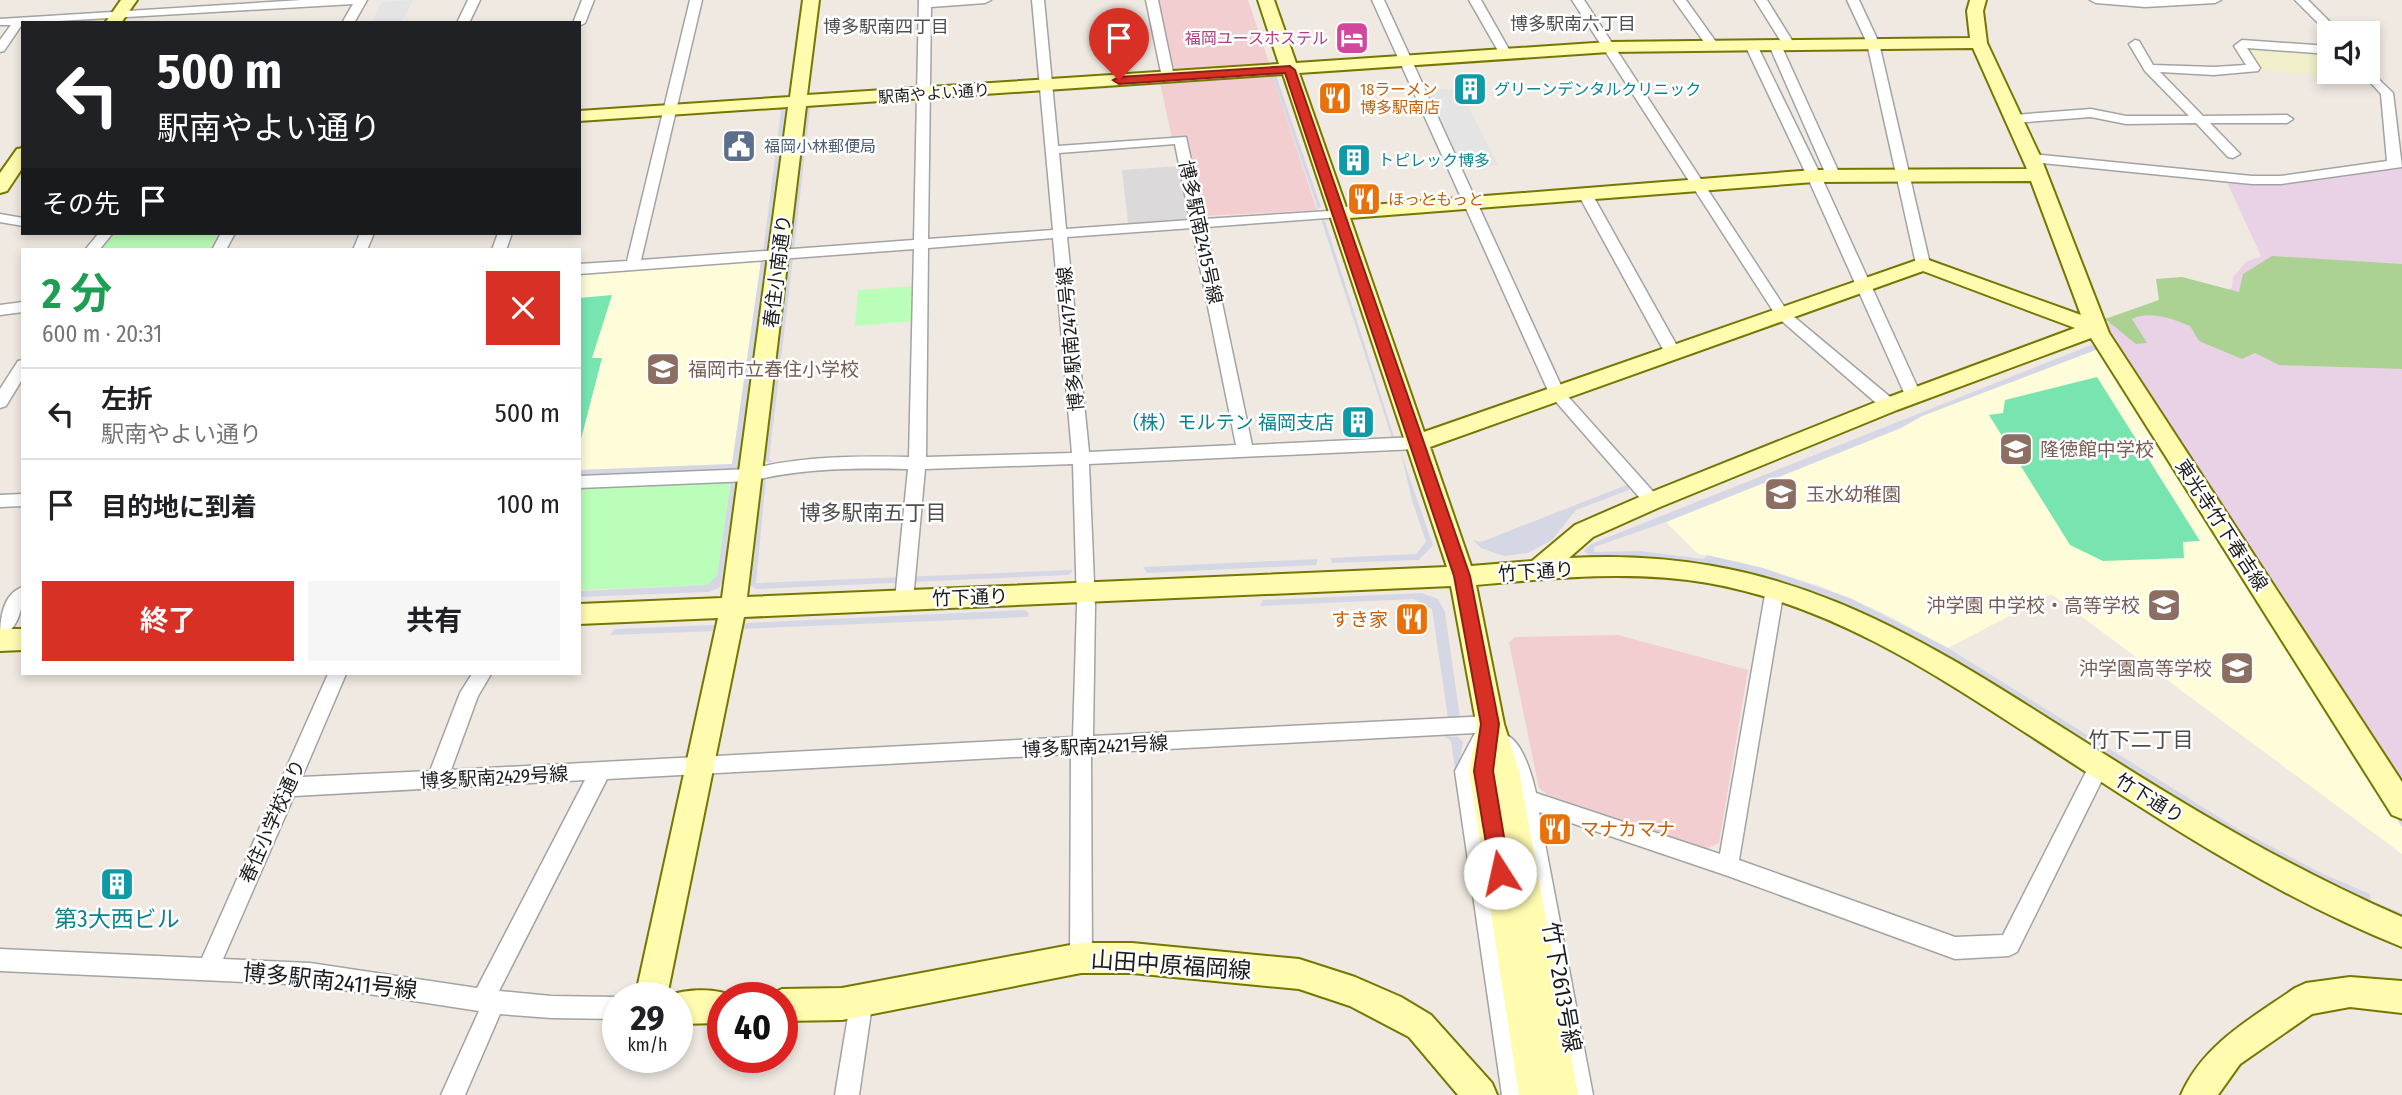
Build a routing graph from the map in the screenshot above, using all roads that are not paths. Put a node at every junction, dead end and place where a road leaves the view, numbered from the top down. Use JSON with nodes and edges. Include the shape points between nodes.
{"nodes":[{"id":1,"x":359,"y":0,"type":"edge"},
{"id":2,"x":474,"y":0,"type":"edge"},
{"id":3,"x":588,"y":0,"type":"edge"},
{"id":4,"x":696,"y":0,"type":"edge"},
{"id":5,"x":811,"y":0,"type":"edge"},
{"id":6,"x":985,"y":0,"type":"edge"},
{"id":7,"x":1038,"y":0,"type":"edge"},
{"id":8,"x":1153,"y":0,"type":"edge"},
{"id":9,"x":1266,"y":0,"type":"edge"},
{"id":10,"x":1378,"y":0,"type":"edge"},
{"id":11,"x":1475,"y":0,"type":"edge"},
{"id":12,"x":1578,"y":0,"type":"edge"},
{"id":13,"x":1680,"y":0,"type":"edge"},
{"id":14,"x":1761,"y":0,"type":"edge"},
{"id":15,"x":1853,"y":0,"type":"edge"},
{"id":16,"x":1978,"y":0,"type":"edge"},
{"id":17,"x":2096,"y":0,"type":"edge"},
{"id":18,"x":2215,"y":0,"type":"edge"},
{"id":19,"x":2301,"y":0,"type":"edge"},
{"id":20,"x":925,"y":2,"type":"edge"},
{"id":21,"x":248,"y":6,"type":"junction"},
{"id":22,"x":120,"y":12,"type":"edge"},
{"id":23,"x":20,"y":20,"type":"junction"},
{"id":24,"x":238,"y":21,"type":"edge"},
{"id":25,"x":349,"y":21,"type":"edge"},
{"id":26,"x":464,"y":21,"type":"edge"},
{"id":27,"x":580,"y":21,"type":"edge"},
{"id":28,"x":2323,"y":21,"type":"edge"},
{"id":29,"x":0,"y":22,"type":"edge"},
{"id":30,"x":1873,"y":43,"type":"junction"},
{"id":31,"x":1979,"y":43,"type":"junction"},
{"id":32,"x":2135,"y":44,"type":"dead end"},
{"id":33,"x":1751,"y":45,"type":"junction"},
{"id":34,"x":1782,"y":45,"type":"junction"},
{"id":35,"x":1713,"y":46,"type":"junction"},
{"id":36,"x":1609,"y":47,"type":"junction"},
{"id":37,"x":0,"y":48,"type":"edge"},
{"id":38,"x":2317,"y":49,"type":"edge"},
{"id":39,"x":1505,"y":53,"type":"junction"},
{"id":40,"x":1406,"y":61,"type":"junction"},
{"id":41,"x":2149,"y":68,"type":"junction"},
{"id":42,"x":1290,"y":70,"type":"junction"},
{"id":43,"x":1168,"y":77,"type":"junction"},
{"id":44,"x":2378,"y":84,"type":"edge"},
{"id":45,"x":1046,"y":86,"type":"junction"},
{"id":46,"x":924,"y":93,"type":"junction"},
{"id":47,"x":797,"y":102,"type":"junction"},
{"id":48,"x":669,"y":110,"type":"junction"},
{"id":49,"x":581,"y":116,"type":"edge"},
{"id":50,"x":2014,"y":119,"type":"junction"},
{"id":51,"x":2202,"y":119,"type":"junction"},
{"id":52,"x":2287,"y":119,"type":"dead end"},
{"id":53,"x":1052,"y":150,"type":"junction"},
{"id":54,"x":21,"y":154,"type":"edge"},
{"id":55,"x":2233,"y":154,"type":"dead end"},
{"id":56,"x":0,"y":156,"type":"edge"},
{"id":57,"x":21,"y":157,"type":"edge"},
{"id":58,"x":2398,"y":164,"type":"edge"},
{"id":59,"x":2035,"y":167,"type":"junction"},
{"id":60,"x":1824,"y":176,"type":"junction"},
{"id":61,"x":1905,"y":176,"type":"junction"},
{"id":62,"x":1697,"y":185,"type":"junction"},
{"id":63,"x":0,"y":187,"type":"edge"},
{"id":64,"x":1584,"y":194,"type":"junction"},
{"id":65,"x":1468,"y":203,"type":"junction"},
{"id":66,"x":1340,"y":213,"type":"junction"},
{"id":67,"x":0,"y":218,"type":"edge"},
{"id":68,"x":21,"y":222,"type":"edge"},
{"id":69,"x":1199,"y":222,"type":"junction"},
{"id":70,"x":1060,"y":233,"type":"junction"},
{"id":71,"x":921,"y":243,"type":"junction"},
{"id":72,"x":779,"y":254,"type":"junction"},
{"id":73,"x":1923,"y":264,"type":"junction"},
{"id":74,"x":633,"y":265,"type":"junction"},
{"id":75,"x":581,"y":269,"type":"edge"},
{"id":76,"x":1864,"y":285,"type":"junction"},
{"id":77,"x":21,"y":307,"type":"edge"},
{"id":78,"x":0,"y":310,"type":"edge"},
{"id":79,"x":1782,"y":314,"type":"junction"},
{"id":80,"x":2096,"y":328,"type":"junction"},
{"id":81,"x":1673,"y":353,"type":"junction"},
{"id":82,"x":21,"y":368,"type":"edge"},
{"id":83,"x":1558,"y":395,"type":"junction"},
{"id":84,"x":1914,"y":397,"type":"junction"},
{"id":85,"x":0,"y":402,"type":"edge"},
{"id":86,"x":1889,"y":405,"type":"junction"},
{"id":87,"x":1416,"y":443,"type":"junction"},
{"id":88,"x":1245,"y":451,"type":"junction"},
{"id":89,"x":1081,"y":458,"type":"junction"},
{"id":90,"x":916,"y":464,"type":"junction"},
{"id":91,"x":751,"y":475,"type":"junction"},
{"id":92,"x":581,"y":482,"type":"edge"},
{"id":93,"x":21,"y":500,"type":"edge"},
{"id":94,"x":0,"y":501,"type":"edge"},
{"id":95,"x":1652,"y":501,"type":"junction"},
{"id":96,"x":1537,"y":571,"type":"junction"},
{"id":97,"x":1462,"y":576,"type":"junction"},
{"id":98,"x":1775,"y":589,"type":"junction"},
{"id":99,"x":1085,"y":592,"type":"junction"},
{"id":100,"x":21,"y":597,"type":"edge"},
{"id":101,"x":904,"y":600,"type":"junction"},
{"id":102,"x":733,"y":607,"type":"junction"},
{"id":103,"x":581,"y":614,"type":"edge"},
{"id":104,"x":0,"y":629,"type":"edge"},
{"id":105,"x":21,"y":639,"type":"edge"},
{"id":106,"x":0,"y":640,"type":"edge"},
{"id":107,"x":337,"y":675,"type":"edge"},
{"id":108,"x":481,"y":675,"type":"edge"},
{"id":109,"x":1490,"y":724,"type":"junction"},
{"id":110,"x":1081,"y":747,"type":"junction"},
{"id":111,"x":700,"y":766,"type":"junction"},
{"id":112,"x":2099,"y":766,"type":"junction"},
{"id":113,"x":600,"y":772,"type":"junction"},
{"id":114,"x":437,"y":779,"type":"junction"},
{"id":115,"x":287,"y":787,"type":"junction"},
{"id":116,"x":1528,"y":799,"type":"junction"},
{"id":117,"x":2402,"y":806,"type":"edge"},
{"id":118,"x":1728,"y":866,"type":"junction"},
{"id":119,"x":2402,"y":932,"type":"edge"},
{"id":120,"x":1081,"y":958,"type":"junction"},
{"id":121,"x":0,"y":960,"type":"edge"},
{"id":122,"x":208,"y":969,"type":"junction"},
{"id":123,"x":1529,"y":977,"type":"junction"},
{"id":124,"x":654,"y":982,"type":"edge"},
{"id":125,"x":2402,"y":996,"type":"edge"},
{"id":126,"x":862,"y":998,"type":"junction"},
{"id":127,"x":488,"y":1001,"type":"junction"},
{"id":128,"x":798,"y":1004,"type":"edge"},
{"id":129,"x":602,"y":1009,"type":"edge"},
{"id":130,"x":453,"y":1095,"type":"edge"},
{"id":131,"x":847,"y":1095,"type":"edge"},
{"id":132,"x":1480,"y":1095,"type":"edge"},
{"id":133,"x":1514,"y":1095,"type":"edge"},
{"id":134,"x":1536,"y":1095,"type":"edge"},
{"id":135,"x":1561,"y":1095,"type":"edge"},
{"id":136,"x":1581,"y":1095,"type":"edge"},
{"id":137,"x":2198,"y":1095,"type":"edge"}],
"edges":[{"from":1,"to":21,"type":"street"},
{"from":1,"to":25,"type":"street"},
{"from":2,"to":26,"type":"street"},
{"from":3,"to":27,"type":"street"},
{"from":4,"to":48,"type":"street"},
{"from":5,"to":47,"type":"street","name":"春住小南通り"},
{"from":6,"to":20,"type":"street"},
{"from":7,"to":45,"type":"street","name":"博多駅南2417号線"},
{"from":8,"to":43,"type":"street"},
{"from":9,"to":42,"type":"street"},
{"from":10,"to":40,"type":"street"},
{"from":11,"to":39,"type":"street"},
{"from":12,"to":36,"type":"street"},
{"from":13,"to":35,"type":"street"},
{"from":14,"to":34,"type":"street"},
{"from":15,"to":30,"type":"street"},
{"from":16,"to":31,"type":"street","name":"東光寺竹下春吉線"},
{"from":17,"to":18,"type":"street","via":[[2145,4]]},
{"from":19,"to":28,"type":"street"},
{"from":20,"to":46,"type":"street"},
{"from":21,"to":22,"type":"street"},
{"from":21,"to":24,"type":"street"},
{"from":22,"to":23,"type":"street"},
{"from":23,"to":29,"type":"street"},
{"from":23,"to":37,"type":"street"},
{"from":30,"to":31,"type":"street","name":"駅南やよい通り"},
{"from":30,"to":34,"type":"street","name":"駅南やよい通り"},
{"from":30,"to":61,"type":"street"},
{"from":31,"to":50,"type":"street","name":"東光寺竹下春吉線"},
{"from":32,"to":41,"type":"street"},
{"from":33,"to":34,"type":"street","name":"駅南やよい通り"},
{"from":33,"to":35,"type":"street","name":"駅南やよい通り"},
{"from":33,"to":60,"type":"street"},
{"from":34,"to":60,"type":"street"},
{"from":35,"to":36,"type":"street","name":"駅南やよい通り"},
{"from":36,"to":39,"type":"street","name":"駅南やよい通り"},
{"from":36,"to":62,"type":"street"},
{"from":38,"to":41,"type":"street","via":[[2242,44],[2253,68]]},
{"from":39,"to":40,"type":"street","name":"駅南やよい通り"},
{"from":40,"to":42,"type":"street","name":"駅南やよい通り"},
{"from":40,"to":65,"type":"street"},
{"from":41,"to":51,"type":"street"},
{"from":42,"to":43,"type":"street","name":"駅南やよい通り"},
{"from":42,"to":66,"type":"street"},
{"from":43,"to":45,"type":"street","name":"駅南やよい通り"},
{"from":44,"to":58,"type":"street","via":[[2387,93]]},
{"from":45,"to":46,"type":"street","name":"駅南やよい通り"},
{"from":45,"to":53,"type":"street","name":"博多駅南2417号線"},
{"from":46,"to":47,"type":"street","name":"駅南やよい通り"},
{"from":46,"to":71,"type":"street"},
{"from":47,"to":48,"type":"street","name":"駅南やよい通り"},
{"from":47,"to":72,"type":"street","name":"春住小南通り"},
{"from":48,"to":49,"type":"street","name":"駅南やよい通り"},
{"from":48,"to":74,"type":"street"},
{"from":50,"to":51,"type":"street","via":[[2091,113],[2126,120]]},
{"from":50,"to":59,"type":"street","name":"東光寺竹下春吉線"},
{"from":51,"to":52,"type":"street"},
{"from":51,"to":55,"type":"street"},
{"from":53,"to":69,"type":"street","name":"博多駅南2415号線","via":[[1181,141]]},
{"from":53,"to":70,"type":"street","name":"博多駅南2417号線"},
{"from":54,"to":56,"type":"street"},
{"from":57,"to":63,"type":"street"},
{"from":58,"to":59,"type":"street","via":[[2281,180]]},
{"from":59,"to":61,"type":"street"},
{"from":59,"to":80,"type":"street","name":"東光寺竹下春吉線"},
{"from":60,"to":61,"type":"street"},
{"from":60,"to":62,"type":"street"},
{"from":60,"to":76,"type":"street"},
{"from":61,"to":73,"type":"street"},
{"from":62,"to":64,"type":"street"},
{"from":62,"to":79,"type":"street"},
{"from":64,"to":65,"type":"street"},
{"from":64,"to":81,"type":"street"},
{"from":65,"to":66,"type":"street"},
{"from":65,"to":83,"type":"street"},
{"from":66,"to":69,"type":"street"},
{"from":66,"to":87,"type":"street"},
{"from":67,"to":68,"type":"street"},
{"from":69,"to":70,"type":"street"},
{"from":69,"to":88,"type":"street","name":"博多駅南2415号線"},
{"from":70,"to":71,"type":"street"},
{"from":70,"to":89,"type":"street","name":"博多駅南2417号線"},
{"from":71,"to":72,"type":"street"},
{"from":71,"to":90,"type":"street"},
{"from":72,"to":74,"type":"street"},
{"from":72,"to":91,"type":"street","name":"春住小南通り"},
{"from":73,"to":76,"type":"street"},
{"from":73,"to":80,"type":"street"},
{"from":74,"to":75,"type":"street"},
{"from":76,"to":79,"type":"street"},
{"from":76,"to":84,"type":"street"},
{"from":77,"to":78,"type":"street"},
{"from":79,"to":81,"type":"street"},
{"from":79,"to":86,"type":"street"},
{"from":80,"to":84,"type":"street"},
{"from":80,"to":117,"type":"street","name":"東光寺竹下春吉線"},
{"from":81,"to":83,"type":"street"},
{"from":82,"to":85,"type":"street"},
{"from":83,"to":87,"type":"street"},
{"from":83,"to":95,"type":"street"},
{"from":84,"to":86,"type":"street"},
{"from":86,"to":95,"type":"street"},
{"from":87,"to":88,"type":"street"},
{"from":87,"to":97,"type":"street"},
{"from":88,"to":89,"type":"street"},
{"from":89,"to":90,"type":"street"},
{"from":89,"to":99,"type":"street","name":"博多駅南2417号線"},
{"from":90,"to":91,"type":"street","via":[[774,468]]},
{"from":90,"to":101,"type":"street"},
{"from":91,"to":92,"type":"street"},
{"from":91,"to":102,"type":"street","name":"春住小南通り"},
{"from":93,"to":94,"type":"street"},
{"from":95,"to":96,"type":"street","via":[[1584,531]]},
{"from":96,"to":97,"type":"street","name":"竹下通り"},
{"from":96,"to":98,"type":"street","name":"竹下通り","via":[[1570,567],[1681,570]]},
{"from":97,"to":99,"type":"street","name":"竹下通り"},
{"from":97,"to":109,"type":"street"},
{"from":98,"to":112,"type":"street","name":"竹下通り","via":[[1847,616],[1909,647]]},
{"from":98,"to":118,"type":"street"},
{"from":99,"to":101,"type":"street","name":"竹下通り"},
{"from":99,"to":110,"type":"street","name":"博多駅南2417号線"},
{"from":100,"to":104,"type":"street"},
{"from":101,"to":102,"type":"street","name":"竹下通り"},
{"from":102,"to":103,"type":"street","name":"竹下通り"},
{"from":102,"to":111,"type":"street"},
{"from":105,"to":106,"type":"street"},
{"from":107,"to":115,"type":"street","name":"春住小学校通り"},
{"from":108,"to":114,"type":"street"},
{"from":109,"to":110,"type":"street","name":"博多駅南2421号線"},
{"from":109,"to":116,"type":"street","name":"竹下2613号線","via":[[1521,768]]},
{"from":109,"to":123,"type":"street","via":[[1505,771]]},
{"from":109,"to":133,"type":"street","via":[[1465,771]]},
{"from":110,"to":111,"type":"street","name":"博多駅南2421号線"},
{"from":110,"to":120,"type":"street","name":"博多駅南2417号線"},
{"from":111,"to":113,"type":"street","name":"博多駅南2429号線"},
{"from":111,"to":124,"type":"street"},
{"from":112,"to":118,"type":"street","via":[[2009,945],[1955,948]]},
{"from":112,"to":119,"type":"street","name":"竹下通り","via":[[2194,826],[2314,892]]},
{"from":113,"to":114,"type":"street","name":"博多駅南2429号線"},
{"from":113,"to":127,"type":"street"},
{"from":114,"to":115,"type":"street","name":"博多駅南2429号線"},
{"from":115,"to":122,"type":"street","name":"春住小学校通り"},
{"from":116,"to":118,"type":"street"},
{"from":116,"to":136,"type":"street","name":"竹下2613号線"},
{"from":120,"to":126,"type":"street","name":"山田中原福岡線"},
{"from":120,"to":132,"type":"street","name":"山田中原福岡線","via":[[1132,958],[1299,975],[1354,992],[1420,1026]]},
{"from":121,"to":122,"type":"street","name":"博多駅南2411号線"},
{"from":122,"to":127,"type":"street","name":"博多駅南2411号線","via":[[310,974]]},
{"from":123,"to":134,"type":"street"},
{"from":123,"to":135,"type":"street"},
{"from":125,"to":137,"type":"street","via":[[2350,992],[2306,999],[2229,1053]]},
{"from":126,"to":128,"type":"street","name":"山田中原福岡線"},
{"from":126,"to":131,"type":"street"},
{"from":127,"to":129,"type":"street","name":"博多駅南2411号線"},
{"from":127,"to":130,"type":"street"}]}
